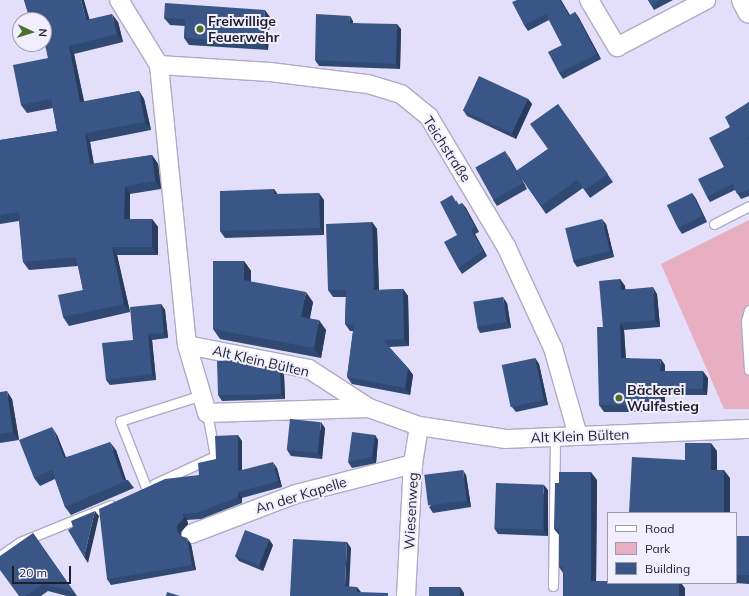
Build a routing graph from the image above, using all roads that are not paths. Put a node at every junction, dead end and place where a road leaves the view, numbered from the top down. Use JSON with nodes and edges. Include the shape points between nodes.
{"nodes":[{"id":1,"x":119,"y":0,"type":"edge"},
{"id":2,"x":589,"y":0,"type":"edge"},
{"id":3,"x":706,"y":0,"type":"edge"},
{"id":4,"x":743,"y":0,"type":"edge"},
{"id":5,"x":749,"y":12,"type":"edge"},
{"id":6,"x":159,"y":65,"type":"junction"},
{"id":7,"x":749,"y":206,"type":"edge"},
{"id":8,"x":714,"y":224,"type":"dead end"},
{"id":9,"x":749,"y":310,"type":"edge"},
{"id":10,"x":187,"y":345,"type":"junction"},
{"id":11,"x":749,"y":370,"type":"edge"},
{"id":12,"x":202,"y":395,"type":"junction"},
{"id":13,"x":369,"y":408,"type":"junction"},
{"id":14,"x":207,"y":412,"type":"junction"},
{"id":15,"x":418,"y":426,"type":"junction"},
{"id":16,"x":749,"y":430,"type":"edge"},
{"id":17,"x":578,"y":436,"type":"junction"},
{"id":18,"x":555,"y":437,"type":"junction"},
{"id":19,"x":413,"y":464,"type":"junction"},
{"id":20,"x":146,"y":487,"type":"junction"},
{"id":21,"x":135,"y":493,"type":"edge"},
{"id":22,"x":122,"y":499,"type":"edge"},
{"id":23,"x":191,"y":534,"type":"dead end"},
{"id":24,"x":0,"y":556,"type":"edge"},
{"id":25,"x":554,"y":586,"type":"dead end"},
{"id":26,"x":406,"y":596,"type":"edge"}],
"edges":[{"from":1,"to":6,"type":"street"},
{"from":2,"to":3,"type":"street","via":[[617,47]]},
{"from":4,"to":5,"type":"street"},
{"from":6,"to":10,"type":"street"},
{"from":6,"to":17,"type":"street","name":"Teichstraße","via":[[270,72],[368,84],[401,94],[429,117],[506,246],[553,348]]},
{"from":7,"to":8,"type":"lane"},
{"from":9,"to":11,"type":"lane","via":[[746,321]]},
{"from":10,"to":12,"type":"street"},
{"from":10,"to":13,"type":"street","name":"Alt Klein Bülten","via":[[309,369]]},
{"from":12,"to":14,"type":"street"},
{"from":12,"to":20,"type":"lane","via":[[120,422]]},
{"from":13,"to":14,"type":"street"},
{"from":13,"to":15,"type":"street","name":"Alt Klein Bülten"},
{"from":14,"to":20,"type":"lane","via":[[215,456]]},
{"from":15,"to":18,"type":"street","name":"Alt Klein Bülten","via":[[506,439]]},
{"from":15,"to":19,"type":"street","name":"Wiesenweg"},
{"from":16,"to":17,"type":"street","name":"Alt Klein Bülten"},
{"from":17,"to":18,"type":"street","name":"Alt Klein Bülten"},
{"from":18,"to":25,"type":"lane"},
{"from":19,"to":23,"type":"street","name":"An der Kapelle","via":[[296,494]]},
{"from":19,"to":26,"type":"street","name":"Wiesenweg"},
{"from":20,"to":21,"type":"lane"},
{"from":22,"to":24,"type":"lane","via":[[20,542]]}]}
